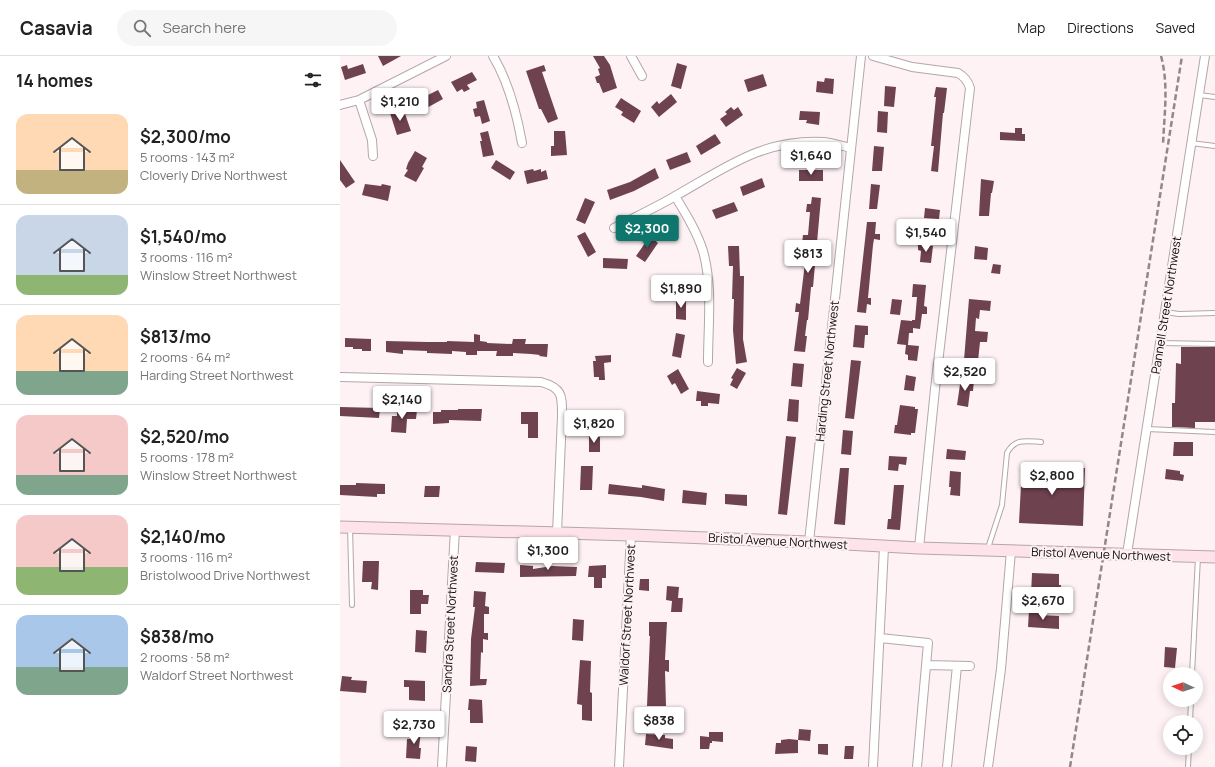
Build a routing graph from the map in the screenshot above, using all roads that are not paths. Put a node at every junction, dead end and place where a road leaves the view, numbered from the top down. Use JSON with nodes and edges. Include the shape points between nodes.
{"nodes":[{"id":1,"x":446,"y":56,"type":"edge"},
{"id":2,"x":493,"y":56,"type":"edge"},
{"id":3,"x":631,"y":56,"type":"edge"},
{"id":4,"x":861,"y":56,"type":"edge"},
{"id":5,"x":873,"y":56,"type":"edge"},
{"id":6,"x":1205,"y":56,"type":"edge"},
{"id":7,"x":642,"y":76,"type":"dead end"},
{"id":8,"x":1199,"y":95,"type":"junction"},
{"id":9,"x":1215,"y":97,"type":"edge"},
{"id":10,"x":359,"y":100,"type":"junction"},
{"id":11,"x":340,"y":105,"type":"edge"},
{"id":12,"x":522,"y":143,"type":"dead end"},
{"id":13,"x":1191,"y":144,"type":"junction"},
{"id":14,"x":1215,"y":146,"type":"edge"},
{"id":15,"x":851,"y":148,"type":"junction"},
{"id":16,"x":373,"y":156,"type":"dead end"},
{"id":17,"x":676,"y":196,"type":"junction"},
{"id":18,"x":614,"y":228,"type":"dead end"},
{"id":19,"x":1165,"y":312,"type":"junction"},
{"id":20,"x":1215,"y":313,"type":"edge"},
{"id":21,"x":1160,"y":343,"type":"junction"},
{"id":22,"x":1215,"y":344,"type":"edge"},
{"id":23,"x":708,"y":362,"type":"dead end"},
{"id":24,"x":340,"y":377,"type":"edge"},
{"id":25,"x":1146,"y":429,"type":"junction"},
{"id":26,"x":1215,"y":432,"type":"edge"},
{"id":27,"x":1041,"y":442,"type":"dead end"},
{"id":28,"x":345,"y":527,"type":"edge"},
{"id":29,"x":455,"y":530,"type":"junction"},
{"id":30,"x":557,"y":533,"type":"junction"},
{"id":31,"x":631,"y":535,"type":"junction"},
{"id":32,"x":809,"y":542,"type":"junction"},
{"id":33,"x":884,"y":546,"type":"junction"},
{"id":34,"x":919,"y":548,"type":"junction"},
{"id":35,"x":987,"y":550,"type":"junction"},
{"id":36,"x":1011,"y":551,"type":"junction"},
{"id":37,"x":1127,"y":554,"type":"junction"},
{"id":38,"x":1198,"y":557,"type":"junction"},
{"id":39,"x":1215,"y":557,"type":"edge"},
{"id":40,"x":352,"y":605,"type":"dead end"},
{"id":41,"x":880,"y":638,"type":"junction"},
{"id":42,"x":926,"y":665,"type":"junction"},
{"id":43,"x":957,"y":666,"type":"junction"},
{"id":44,"x":970,"y":666,"type":"dead end"},
{"id":45,"x":1192,"y":667,"type":"edge"},
{"id":46,"x":1189,"y":755,"type":"edge"},
{"id":47,"x":442,"y":767,"type":"edge"},
{"id":48,"x":619,"y":767,"type":"edge"},
{"id":49,"x":873,"y":767,"type":"edge"},
{"id":50,"x":917,"y":767,"type":"edge"},
{"id":51,"x":947,"y":767,"type":"edge"},
{"id":52,"x":988,"y":767,"type":"edge"},
{"id":53,"x":1188,"y":767,"type":"edge"}],
"edges":[{"from":1,"to":10,"type":"street"},
{"from":2,"to":12,"type":"street","via":[[516,112]]},
{"from":3,"to":7,"type":"street"},
{"from":4,"to":15,"type":"street","name":"Harding Street Northwest"},
{"from":5,"to":34,"type":"street","via":[[912,67],[958,73],[968,81],[970,88]]},
{"from":6,"to":8,"type":"street","name":"Pannell Street Northwest"},
{"from":8,"to":9,"type":"lane"},
{"from":8,"to":13,"type":"street","name":"Pannell Street Northwest"},
{"from":10,"to":11,"type":"street"},
{"from":10,"to":16,"type":"street","via":[[371,135]]},
{"from":13,"to":14,"type":"lane"},
{"from":13,"to":19,"type":"street","name":"Pannell Street Northwest"},
{"from":15,"to":17,"type":"street","via":[[826,142],[803,142],[761,150],[734,162]]},
{"from":15,"to":32,"type":"street","name":"Harding Street Northwest"},
{"from":17,"to":18,"type":"street"},
{"from":17,"to":23,"type":"street","via":[[695,231],[709,284]]},
{"from":19,"to":20,"type":"lane"},
{"from":19,"to":21,"type":"street","name":"Pannell Street Northwest"},
{"from":21,"to":22,"type":"lane"},
{"from":21,"to":25,"type":"street","name":"Pannell Street Northwest"},
{"from":24,"to":30,"type":"street","via":[[541,382],[558,389],[562,398],[562,416]]},
{"from":25,"to":26,"type":"lane"},
{"from":25,"to":37,"type":"street","name":"Pannell Street Northwest"},
{"from":27,"to":35,"type":"lane","via":[[1020,441],[1011,446],[1007,453],[1002,505]]},
{"from":28,"to":29,"type":"street","name":"Bristol Avenue Northwest"},
{"from":28,"to":40,"type":"lane"},
{"from":29,"to":30,"type":"street","name":"Bristol Avenue Northwest"},
{"from":29,"to":47,"type":"street","name":"Sandra Street Northwest"},
{"from":30,"to":31,"type":"street","name":"Bristol Avenue Northwest"},
{"from":31,"to":32,"type":"street","name":"Bristol Avenue Northwest"},
{"from":31,"to":48,"type":"street","name":"Waldorf Street Northwest"},
{"from":32,"to":33,"type":"street","name":"Bristol Avenue Northwest"},
{"from":33,"to":34,"type":"street","name":"Bristol Avenue Northwest"},
{"from":33,"to":41,"type":"street"},
{"from":34,"to":35,"type":"street","name":"Bristol Avenue Northwest"},
{"from":35,"to":36,"type":"street","name":"Bristol Avenue Northwest"},
{"from":36,"to":37,"type":"street","name":"Bristol Avenue Northwest"},
{"from":36,"to":52,"type":"street","via":[[1001,669]]},
{"from":37,"to":38,"type":"street","name":"Bristol Avenue Northwest"},
{"from":38,"to":39,"type":"street","name":"Bristol Avenue Northwest"},
{"from":38,"to":45,"type":"lane"},
{"from":41,"to":42,"type":"street","via":[[928,643]]},
{"from":41,"to":49,"type":"street"},
{"from":42,"to":43,"type":"street"},
{"from":42,"to":50,"type":"street"},
{"from":43,"to":44,"type":"street"},
{"from":43,"to":51,"type":"street"},
{"from":46,"to":53,"type":"lane"}]}
